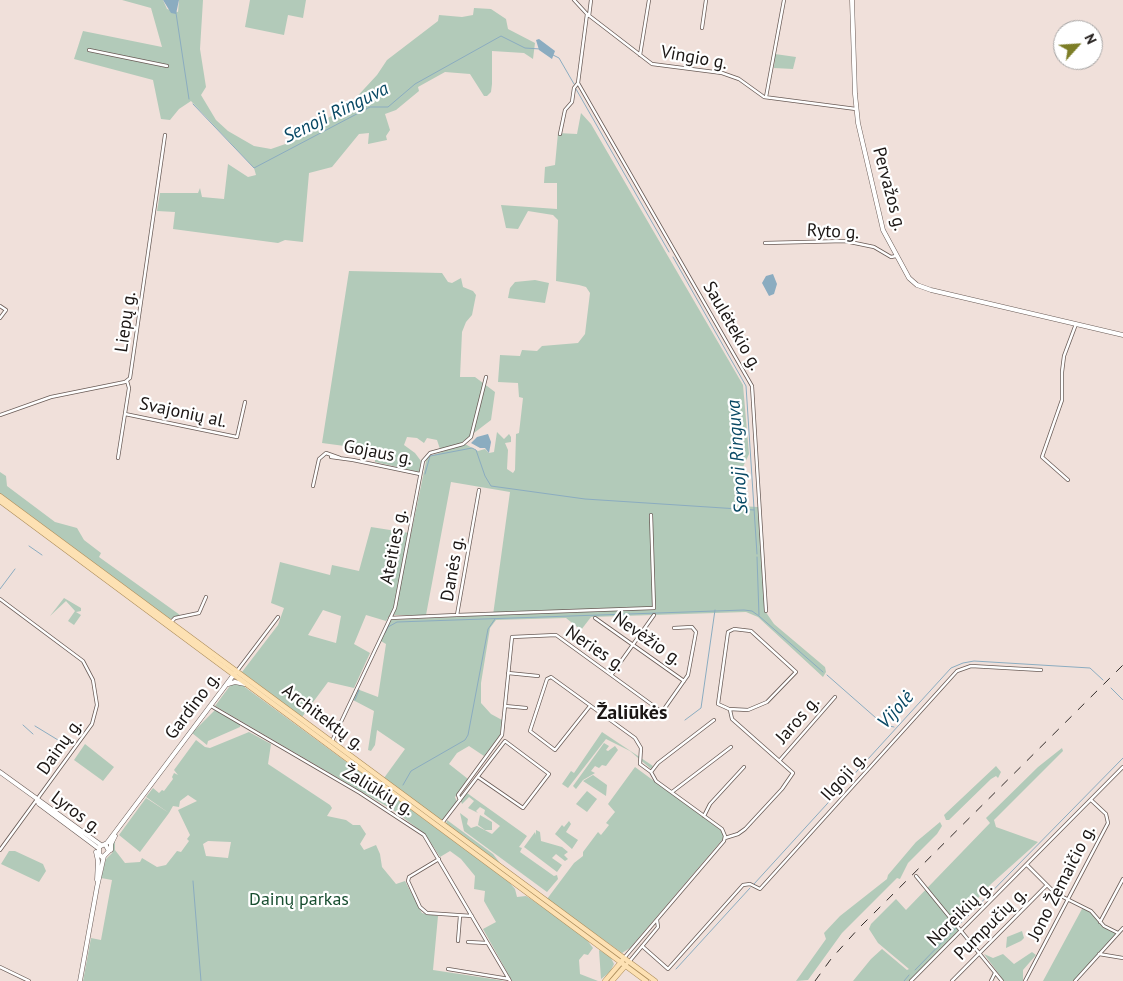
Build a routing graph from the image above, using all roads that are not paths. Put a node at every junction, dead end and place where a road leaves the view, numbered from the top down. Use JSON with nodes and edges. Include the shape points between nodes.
{"nodes":[{"id":1,"x":574,"y":0,"type":"edge"},
{"id":2,"x":591,"y":0,"type":"edge"},
{"id":3,"x":649,"y":0,"type":"edge"},
{"id":4,"x":706,"y":0,"type":"edge"},
{"id":5,"x":784,"y":0,"type":"edge"},
{"id":6,"x":852,"y":0,"type":"edge"},
{"id":7,"x":588,"y":15,"type":"junction"},
{"id":8,"x":702,"y":28,"type":"dead end"},
{"id":9,"x":89,"y":50,"type":"dead end"},
{"id":10,"x":640,"y":56,"type":"junction"},
{"id":11,"x":167,"y":66,"type":"dead end"},
{"id":12,"x":578,"y":83,"type":"junction"},
{"id":13,"x":766,"y":97,"type":"junction"},
{"id":14,"x":856,"y":109,"type":"junction"},
{"id":15,"x":560,"y":134,"type":"dead end"},
{"id":16,"x":166,"y":135,"type":"dead end"},
{"id":17,"x":765,"y":243,"type":"dead end"},
{"id":18,"x":896,"y":256,"type":"junction"},
{"id":19,"x":0,"y":306,"type":"edge"},
{"id":20,"x":0,"y":318,"type":"edge"},
{"id":21,"x":1076,"y":324,"type":"junction"},
{"id":22,"x":1123,"y":335,"type":"edge"},
{"id":23,"x":486,"y":377,"type":"dead end"},
{"id":24,"x":127,"y":381,"type":"junction"},
{"id":25,"x":245,"y":402,"type":"dead end"},
{"id":26,"x":125,"y":414,"type":"junction"},
{"id":27,"x":0,"y":415,"type":"edge"},
{"id":28,"x":332,"y":457,"type":"dead end"},
{"id":29,"x":118,"y":458,"type":"dead end"},
{"id":30,"x":342,"y":459,"type":"junction"},
{"id":31,"x":420,"y":474,"type":"junction"},
{"id":32,"x":1068,"y":480,"type":"dead end"},
{"id":33,"x":313,"y":486,"type":"dead end"},
{"id":34,"x":479,"y":490,"type":"dead end"},
{"id":35,"x":0,"y":496,"type":"edge"},
{"id":36,"x":0,"y":501,"type":"edge"},
{"id":37,"x":651,"y":515,"type":"dead end"},
{"id":38,"x":206,"y":597,"type":"dead end"},
{"id":39,"x":0,"y":599,"type":"edge"},
{"id":40,"x":766,"y":611,"type":"dead end"},
{"id":41,"x":457,"y":615,"type":"junction"},
{"id":42,"x":654,"y":615,"type":"dead end"},
{"id":43,"x":278,"y":617,"type":"dead end"},
{"id":44,"x":390,"y":618,"type":"junction"},
{"id":45,"x":595,"y":618,"type":"dead end"},
{"id":46,"x":168,"y":622,"type":"junction"},
{"id":47,"x":674,"y":628,"type":"dead end"},
{"id":48,"x":633,"y":645,"type":"junction"},
{"id":49,"x":1041,"y":670,"type":"dead end"},
{"id":50,"x":235,"y":673,"type":"junction"},
{"id":51,"x":508,"y":673,"type":"junction"},
{"id":52,"x":612,"y":674,"type":"junction"},
{"id":53,"x":538,"y":676,"type":"dead end"},
{"id":54,"x":684,"y":681,"type":"junction"},
{"id":55,"x":246,"y":684,"type":"junction"},
{"id":56,"x":224,"y":687,"type":"junction"},
{"id":57,"x":835,"y":697,"type":"dead end"},
{"id":58,"x":211,"y":706,"type":"junction"},
{"id":59,"x":505,"y":706,"type":"junction"},
{"id":60,"x":590,"y":706,"type":"junction"},
{"id":61,"x":526,"y":708,"type":"dead end"},
{"id":62,"x":730,"y":709,"type":"junction"},
{"id":63,"x":714,"y":720,"type":"dead end"},
{"id":64,"x":331,"y":743,"type":"junction"},
{"id":65,"x":731,"y":747,"type":"dead end"},
{"id":66,"x":780,"y":760,"type":"junction"},
{"id":67,"x":744,"y":766,"type":"dead end"},
{"id":68,"x":1123,"y":767,"type":"edge"},
{"id":69,"x":0,"y":772,"type":"edge"},
{"id":70,"x":652,"y":772,"type":"junction"},
{"id":71,"x":478,"y":777,"type":"junction"},
{"id":72,"x":672,"y":792,"type":"junction"},
{"id":73,"x":37,"y":800,"type":"junction"},
{"id":74,"x":460,"y":800,"type":"junction"},
{"id":75,"x":1091,"y":800,"type":"junction"},
{"id":76,"x":409,"y":801,"type":"junction"},
{"id":77,"x":130,"y":813,"type":"junction"},
{"id":78,"x":704,"y":816,"type":"junction"},
{"id":79,"x":442,"y":823,"type":"junction"},
{"id":80,"x":120,"y":825,"type":"junction"},
{"id":81,"x":79,"y":831,"type":"junction"},
{"id":82,"x":725,"y":838,"type":"junction"},
{"id":83,"x":101,"y":846,"type":"junction"},
{"id":84,"x":471,"y":848,"type":"junction"},
{"id":85,"x":0,"y":850,"type":"edge"},
{"id":86,"x":103,"y":857,"type":"junction"},
{"id":87,"x":439,"y":859,"type":"junction"},
{"id":88,"x":1027,"y":864,"type":"junction"},
{"id":89,"x":916,"y":876,"type":"dead end"},
{"id":90,"x":1123,"y":879,"type":"edge"},
{"id":91,"x":97,"y":880,"type":"junction"},
{"id":92,"x":1046,"y":885,"type":"junction"},
{"id":93,"x":97,"y":887,"type":"junction"},
{"id":94,"x":1068,"y":899,"type":"junction"},
{"id":95,"x":460,"y":916,"type":"junction"},
{"id":96,"x":472,"y":916,"type":"junction"},
{"id":97,"x":657,"y":920,"type":"junction"},
{"id":98,"x":1100,"y":922,"type":"junction"},
{"id":99,"x":1123,"y":928,"type":"edge"},
{"id":100,"x":962,"y":929,"type":"junction"},
{"id":101,"x":1118,"y":933,"type":"junction"},
{"id":102,"x":458,"y":941,"type":"dead end"},
{"id":103,"x":468,"y":942,"type":"dead end"},
{"id":104,"x":487,"y":943,"type":"junction"},
{"id":105,"x":642,"y":946,"type":"junction"},
{"id":106,"x":980,"y":952,"type":"junction"},
{"id":107,"x":1099,"y":954,"type":"junction"},
{"id":108,"x":1123,"y":958,"type":"edge"},
{"id":109,"x":625,"y":962,"type":"junction"},
{"id":110,"x":0,"y":967,"type":"edge"},
{"id":111,"x":448,"y":969,"type":"dead end"},
{"id":112,"x":995,"y":973,"type":"junction"},
{"id":113,"x":509,"y":980,"type":"edge"},
{"id":114,"x":29,"y":981,"type":"edge"},
{"id":115,"x":80,"y":981,"type":"edge"},
{"id":116,"x":605,"y":981,"type":"edge"},
{"id":117,"x":612,"y":981,"type":"edge"},
{"id":118,"x":646,"y":981,"type":"edge"},
{"id":119,"x":655,"y":981,"type":"edge"},
{"id":120,"x":911,"y":981,"type":"edge"},
{"id":121,"x":952,"y":981,"type":"edge"},
{"id":122,"x":991,"y":981,"type":"edge"},
{"id":123,"x":1002,"y":981,"type":"edge"},
{"id":124,"x":1025,"y":981,"type":"edge"},
{"id":125,"x":1075,"y":981,"type":"edge"}],
"edges":[{"from":1,"to":7,"type":"street","name":"Vingio g."},
{"from":2,"to":7,"type":"street"},
{"from":3,"to":10,"type":"street"},
{"from":4,"to":8,"type":"street"},
{"from":5,"to":13,"type":"street"},
{"from":6,"to":14,"type":"main road","name":"Pervažos g."},
{"from":7,"to":10,"type":"street","name":"Vingio g."},
{"from":7,"to":12,"type":"street"},
{"from":9,"to":11,"type":"street"},
{"from":10,"to":13,"type":"street","name":"Vingio g.","via":[[661,66],[710,70],[732,76]]},
{"from":12,"to":15,"type":"street","via":[[572,102],[565,110]]},
{"from":12,"to":40,"type":"street","name":"Saulėtekio g.","via":[[752,386]]},
{"from":13,"to":14,"type":"street","name":"Vingio g."},
{"from":14,"to":18,"type":"main road","name":"Pervažos g.","via":[[882,230]]},
{"from":16,"to":24,"type":"street","name":"Liepų g.","via":[[132,372]]},
{"from":17,"to":18,"type":"street","name":"Ryto g.","via":[[846,241]]},
{"from":18,"to":21,"type":"main road","name":"Pervažos g.","via":[[909,278],[922,287]]},
{"from":19,"to":20,"type":"street","via":[[6,310]]},
{"from":21,"to":22,"type":"main road","name":"Pervažos g."},
{"from":21,"to":32,"type":"street","via":[[1064,356],[1062,400],[1042,457]]},
{"from":23,"to":31,"type":"street","name":"Ateities g.","via":[[471,437],[462,444],[428,454]]},
{"from":24,"to":26,"type":"street","name":"Liepų g."},
{"from":24,"to":27,"type":"street","via":[[51,397]]},
{"from":25,"to":26,"type":"street","name":"Svajonių al.","via":[[237,437]]},
{"from":26,"to":29,"type":"street","name":"Liepų g."},
{"from":28,"to":30,"type":"street","name":"Gojaus g."},
{"from":30,"to":31,"type":"street","name":"Gojaus g."},
{"from":30,"to":33,"type":"street","via":[[326,453],[318,460]]},
{"from":31,"to":44,"type":"street","name":"Ateities g.","via":[[402,578]]},
{"from":34,"to":41,"type":"street","name":"Danės g."},
{"from":35,"to":46,"type":"main road","name":"Architektų g."},
{"from":36,"to":46,"type":"main road","name":"Architektų g."},
{"from":37,"to":41,"type":"street","via":[[654,608]]},
{"from":38,"to":46,"type":"street","via":[[199,613]]},
{"from":39,"to":73,"type":"street","name":"Dainų g.","via":[[83,660],[91,673],[96,694],[92,724]]},
{"from":41,"to":44,"type":"street","name":"Danės g."},
{"from":42,"to":48,"type":"street"},
{"from":43,"to":50,"type":"street","name":"Gardino g."},
{"from":44,"to":64,"type":"street","name":"Ateities g."},
{"from":45,"to":48,"type":"street","name":"Nevėžio g."},
{"from":46,"to":50,"type":"main road","name":"Architektų g."},
{"from":47,"to":54,"type":"street","via":[[692,627],[696,632],[691,668]]},
{"from":48,"to":52,"type":"street"},
{"from":48,"to":54,"type":"street","name":"Nevėžio g."},
{"from":49,"to":105,"type":"street","name":"Ilgoji g.","via":[[977,666],[957,671],[768,880],[760,888],[743,885],[668,969]]},
{"from":50,"to":55,"type":"main road","name":"Architektų g."},
{"from":50,"to":56,"type":"main road","name":"Gardino g."},
{"from":50,"to":64,"type":"main road","name":"Architektų g."},
{"from":51,"to":52,"type":"street","name":"Neries g.","via":[[512,638],[556,635]]},
{"from":51,"to":53,"type":"street"},
{"from":51,"to":59,"type":"street","name":"Neries g."},
{"from":52,"to":54,"type":"street","name":"Neries g.","via":[[662,712]]},
{"from":55,"to":56,"type":"main road","via":[[234,682]]},
{"from":55,"to":64,"type":"main road","name":"Architektų g."},
{"from":56,"to":58,"type":"main road","name":"Gardino g."},
{"from":57,"to":66,"type":"street","name":"Jaros g."},
{"from":58,"to":77,"type":"main road","name":"Gardino g."},
{"from":58,"to":87,"type":"street","name":"Žaliūkių g.","via":[[405,822],[424,835]]},
{"from":59,"to":61,"type":"street"},
{"from":59,"to":74,"type":"street","name":"Neries g.","via":[[502,735],[458,796]]},
{"from":60,"to":60,"type":"street","via":[[555,750],[530,731],[548,678]]},
{"from":60,"to":70,"type":"street","via":[[638,740],[640,764]]},
{"from":62,"to":62,"type":"street","via":[[718,704],[730,630],[751,631],[796,672],[776,695],[761,706],[748,710]]},
{"from":62,"to":66,"type":"street","via":[[732,719]]},
{"from":63,"to":70,"type":"street","via":[[658,763]]},
{"from":64,"to":76,"type":"main road","name":"Architektų g."},
{"from":65,"to":72,"type":"street"},
{"from":66,"to":82,"type":"street","via":[[793,773],[792,777],[745,829]]},
{"from":67,"to":78,"type":"street","via":[[710,804]]},
{"from":68,"to":75,"type":"street","name":"Noreikių g."},
{"from":69,"to":73,"type":"main road","name":"Lyros g."},
{"from":70,"to":72,"type":"street","via":[[656,781]]},
{"from":71,"to":71,"type":"street","via":[[523,808],[549,774],[505,741]]},
{"from":71,"to":74,"type":"street"},
{"from":72,"to":78,"type":"street"},
{"from":73,"to":81,"type":"main road","name":"Lyros g."},
{"from":73,"to":85,"type":"street","name":"Dainų g."},
{"from":74,"to":79,"type":"street"},
{"from":75,"to":88,"type":"street","name":"Noreikių g."},
{"from":75,"to":94,"type":"street","name":"Jono Žemaičio g.","via":[[1106,814],[1108,823]]},
{"from":76,"to":79,"type":"main road","name":"Architektų g."},
{"from":76,"to":84,"type":"main road","name":"Architektų g."},
{"from":77,"to":80,"type":"main road","name":"Gardino g."},
{"from":77,"to":86,"type":"main road","name":"Gardino g.","via":[[111,842],[111,854]]},
{"from":78,"to":82,"type":"street","via":[[722,829]]},
{"from":79,"to":84,"type":"main road","name":"Architektų g."},
{"from":80,"to":81,"type":"main road","via":[[103,842]]},
{"from":80,"to":83,"type":"main road","name":"Gardino g."},
{"from":81,"to":83,"type":"main road","name":"Lyros g."},
{"from":81,"to":83,"type":"main road","name":"Lyros g."},
{"from":81,"to":91,"type":"main road","via":[[96,849]]},
{"from":82,"to":97,"type":"street"},
{"from":83,"to":86,"type":"main road","name":"Gardino g."},
{"from":83,"to":86,"type":"main road","name":"Gardino g.","via":[[109,850]]},
{"from":84,"to":109,"type":"main road","name":"Architektų g."},
{"from":86,"to":91,"type":"main road","name":"Gardino g."},
{"from":86,"to":93,"type":"main road"},
{"from":87,"to":95,"type":"street","via":[[410,875],[408,881],[423,911]]},
{"from":87,"to":96,"type":"street","name":"Žaliūkių g."},
{"from":88,"to":92,"type":"street"},
{"from":88,"to":100,"type":"street","name":"Noreikių g."},
{"from":89,"to":100,"type":"street"},
{"from":90,"to":98,"type":"street"},
{"from":91,"to":93,"type":"main road","name":"Gardino g."},
{"from":92,"to":94,"type":"street"},
{"from":92,"to":106,"type":"street","name":"Pumpučių g."},
{"from":93,"to":115,"type":"main road","name":"Gardino g."},
{"from":94,"to":98,"type":"street","via":[[1091,911]]},
{"from":94,"to":124,"type":"street","name":"Jono Žemaičio g."},
{"from":95,"to":96,"type":"street"},
{"from":95,"to":102,"type":"street"},
{"from":96,"to":104,"type":"street","name":"Žaliūkių g."},
{"from":97,"to":105,"type":"street","via":[[659,925]]},
{"from":97,"to":109,"type":"street"},
{"from":98,"to":101,"type":"street"},
{"from":99,"to":101,"type":"street"},
{"from":100,"to":106,"type":"street"},
{"from":100,"to":120,"type":"street","name":"Noreikių g."},
{"from":101,"to":107,"type":"street"},
{"from":103,"to":104,"type":"street"},
{"from":104,"to":113,"type":"street","name":"Žaliūkių g."},
{"from":105,"to":109,"type":"street"},
{"from":106,"to":112,"type":"street"},
{"from":106,"to":121,"type":"street","name":"Pumpučių g."},
{"from":107,"to":108,"type":"street"},
{"from":107,"to":125,"type":"street"},
{"from":109,"to":116,"type":"main road"},
{"from":109,"to":117,"type":"main road"},
{"from":109,"to":118,"type":"main road"},
{"from":109,"to":119,"type":"main road"},
{"from":110,"to":114,"type":"street"},
{"from":111,"to":113,"type":"street"},
{"from":112,"to":122,"type":"street"},
{"from":112,"to":123,"type":"street"}]}
